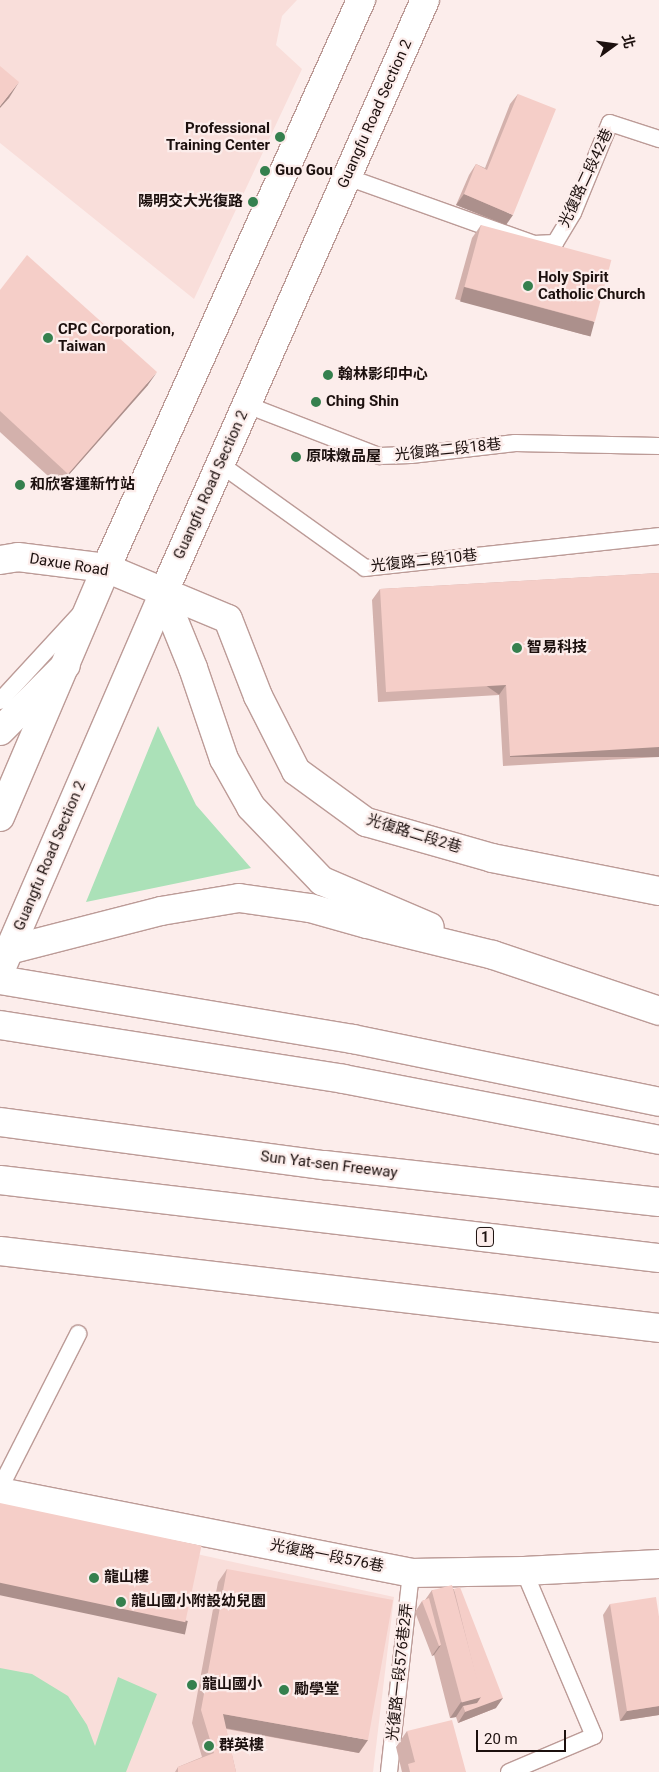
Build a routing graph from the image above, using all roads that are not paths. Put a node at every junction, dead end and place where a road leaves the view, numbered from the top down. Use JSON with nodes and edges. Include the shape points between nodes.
{"nodes":[{"id":1,"x":361,"y":0,"type":"edge"},
{"id":2,"x":425,"y":0,"type":"edge"},
{"id":3,"x":659,"y":139,"type":"edge"},
{"id":4,"x":347,"y":177,"type":"junction"},
{"id":5,"x":247,"y":405,"type":"junction"},
{"id":6,"x":659,"y":446,"type":"edge"},
{"id":7,"x":220,"y":464,"type":"junction"},
{"id":8,"x":659,"y":536,"type":"edge"},
{"id":9,"x":0,"y":560,"type":"edge"},
{"id":10,"x":106,"y":568,"type":"junction"},
{"id":11,"x":163,"y":594,"type":"junction"},
{"id":12,"x":93,"y":600,"type":"junction"},
{"id":13,"x":66,"y":665,"type":"junction"},
{"id":14,"x":0,"y":701,"type":"edge"},
{"id":15,"x":0,"y":731,"type":"edge"},
{"id":16,"x":0,"y":817,"type":"edge"},
{"id":17,"x":659,"y":890,"type":"edge"},
{"id":18,"x":493,"y":955,"type":"junction"},
{"id":19,"x":3,"y":960,"type":"edge"},
{"id":20,"x":0,"y":980,"type":"edge"},
{"id":21,"x":659,"y":1011,"type":"edge"},
{"id":22,"x":0,"y":1026,"type":"edge"},
{"id":23,"x":659,"y":1102,"type":"edge"},
{"id":24,"x":0,"y":1122,"type":"edge"},
{"id":25,"x":659,"y":1140,"type":"edge"},
{"id":26,"x":0,"y":1180,"type":"edge"},
{"id":27,"x":659,"y":1202,"type":"edge"},
{"id":28,"x":0,"y":1251,"type":"edge"},
{"id":29,"x":659,"y":1258,"type":"edge"},
{"id":30,"x":659,"y":1328,"type":"edge"},
{"id":31,"x":78,"y":1334,"type":"dead end"},
{"id":32,"x":0,"y":1490,"type":"edge"},
{"id":33,"x":659,"y":1564,"type":"edge"},
{"id":34,"x":524,"y":1571,"type":"junction"},
{"id":35,"x":411,"y":1573,"type":"junction"},
{"id":36,"x":389,"y":1772,"type":"edge"},
{"id":37,"x":509,"y":1772,"type":"edge"}],
"edges":[{"from":1,"to":10,"type":"main road"},
{"from":2,"to":4,"type":"main road","name":"Guangfu Road Section 2"},
{"from":3,"to":4,"type":"lane","name":"光復路二段42巷","via":[[610,123],[572,213],[555,242],[534,244]]},
{"from":4,"to":5,"type":"main road","name":"Guangfu Road Section 2"},
{"from":5,"to":6,"type":"lane","name":"光復路二段18巷","via":[[379,456],[515,443]]},
{"from":5,"to":7,"type":"main road","name":"Guangfu Road Section 2"},
{"from":7,"to":8,"type":"lane","name":"光復路二段10巷","via":[[365,568]]},
{"from":7,"to":11,"type":"main road","name":"Guangfu Road Section 2"},
{"from":9,"to":10,"type":"main road","name":"Daxue Road","via":[[18,556]]},
{"from":10,"to":11,"type":"main road","name":"Daxue Road"},
{"from":10,"to":12,"type":"main road"},
{"from":11,"to":17,"type":"main road","name":"光復路二段2巷","via":[[228,619],[258,696],[296,771],[366,822],[492,858]]},
{"from":11,"to":18,"type":"main road","via":[[224,759],[251,807],[322,881]]},
{"from":11,"to":19,"type":"main road","name":"Guangfu Road Section 2"},
{"from":12,"to":13,"type":"main road"},
{"from":12,"to":14,"type":"lane"},
{"from":13,"to":15,"type":"main road"},
{"from":13,"to":16,"type":"main road"},
{"from":18,"to":19,"type":"main road","via":[[310,908],[239,898],[160,911]]},
{"from":18,"to":21,"type":"main road"},
{"from":20,"to":23,"type":"main road","via":[[353,1039]]},
{"from":22,"to":25,"type":"main road","via":[[343,1079]]},
{"from":24,"to":27,"type":"main road","name":"Sun Yat-sen Freeway","via":[[324,1165]]},
{"from":26,"to":29,"type":"main road","number":"1"},
{"from":28,"to":30,"type":"main road"},
{"from":31,"to":32,"type":"lane"},
{"from":32,"to":35,"type":"main road","name":"光復路一段576巷"},
{"from":33,"to":34,"type":"main road","name":"光復路一段576巷"},
{"from":34,"to":35,"type":"main road","name":"光復路一段576巷"},
{"from":34,"to":37,"type":"lane","via":[[594,1736]]},
{"from":35,"to":36,"type":"lane","name":"光復路一段576巷2弄"}]}
